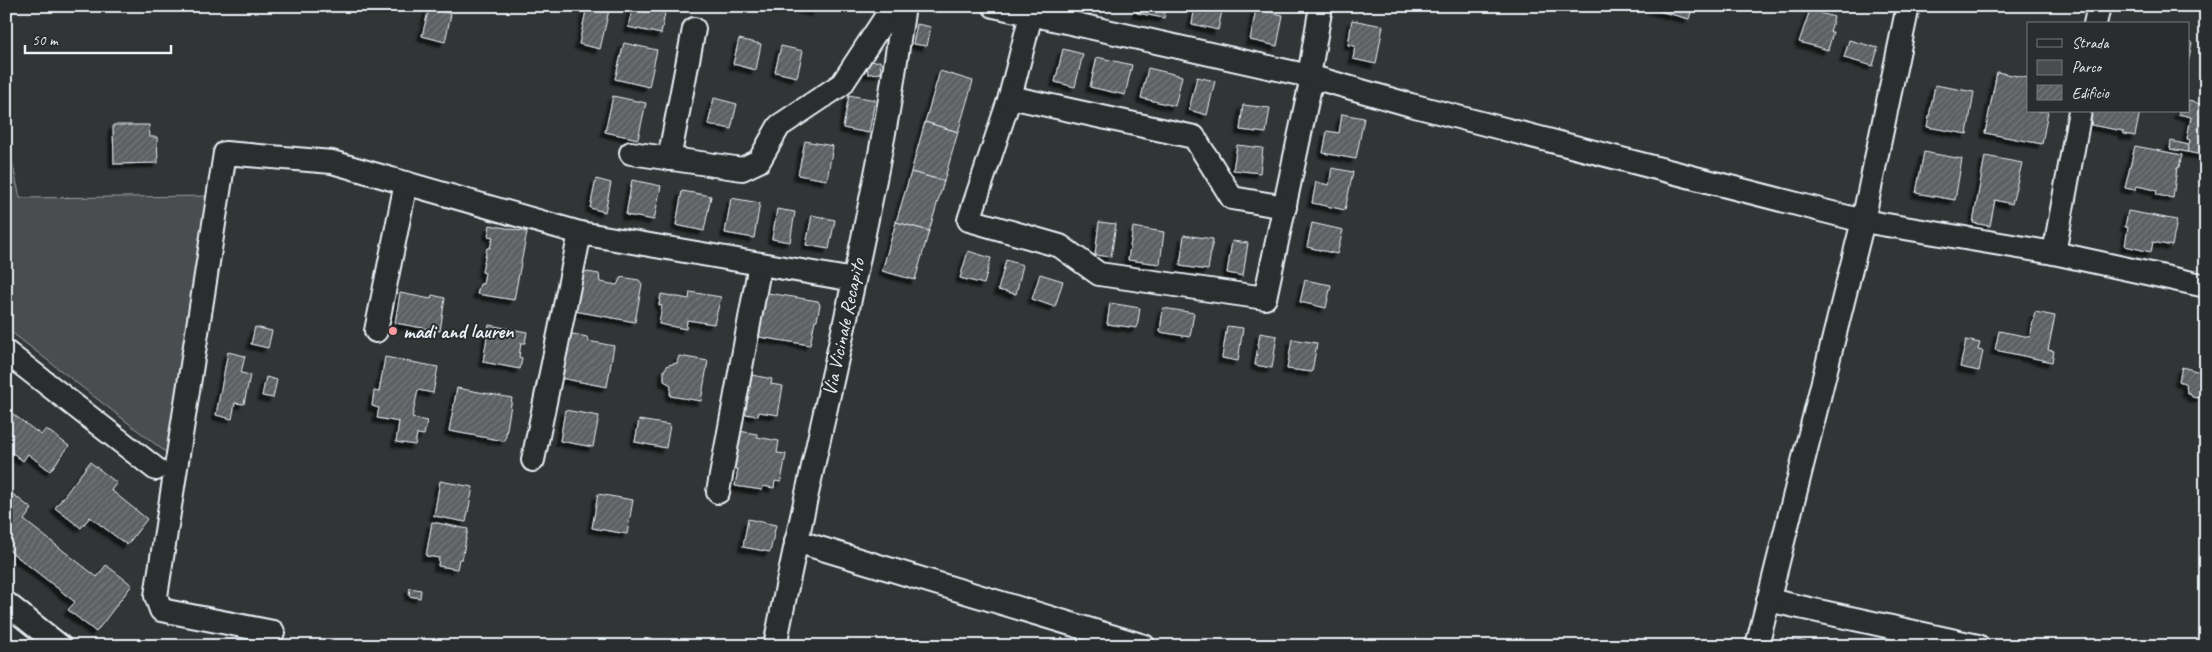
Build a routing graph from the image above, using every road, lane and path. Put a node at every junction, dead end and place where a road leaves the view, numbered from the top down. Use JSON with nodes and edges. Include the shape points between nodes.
{"nodes":[{"id":1,"x":893,"y":6,"type":"edge"},
{"id":2,"x":904,"y":6,"type":"edge"},
{"id":3,"x":994,"y":6,"type":"edge"},
{"id":4,"x":1320,"y":6,"type":"edge"},
{"id":5,"x":1908,"y":6,"type":"edge"},
{"id":6,"x":2098,"y":6,"type":"edge"},
{"id":7,"x":1031,"y":14,"type":"junction"},
{"id":8,"x":2095,"y":22,"type":"edge"},
{"id":9,"x":694,"y":29,"type":"dead end"},
{"id":10,"x":1310,"y":76,"type":"junction"},
{"id":11,"x":1010,"y":97,"type":"junction"},
{"id":12,"x":2080,"y":112,"type":"edge"},
{"id":13,"x":631,"y":153,"type":"dead end"},
{"id":14,"x":669,"y":159,"type":"junction"},
{"id":15,"x":406,"y":183,"type":"junction"},
{"id":16,"x":1285,"y":207,"type":"junction"},
{"id":17,"x":1863,"y":221,"type":"junction"},
{"id":18,"x":580,"y":233,"type":"junction"},
{"id":19,"x":2054,"y":253,"type":"junction"},
{"id":20,"x":760,"y":264,"type":"junction"},
{"id":21,"x":854,"y":280,"type":"junction"},
{"id":22,"x":2206,"y":286,"type":"edge"},
{"id":23,"x":376,"y":330,"type":"dead end"},
{"id":24,"x":6,"y":352,"type":"edge"},
{"id":25,"x":533,"y":460,"type":"dead end"},
{"id":26,"x":156,"y":469,"type":"dead end"},
{"id":27,"x":718,"y":492,"type":"dead end"},
{"id":28,"x":796,"y":541,"type":"junction"},
{"id":29,"x":1768,"y":600,"type":"junction"},
{"id":30,"x":6,"y":603,"type":"edge"},
{"id":31,"x":273,"y":632,"type":"dead end"},
{"id":32,"x":60,"y":646,"type":"edge"},
{"id":33,"x":775,"y":646,"type":"edge"},
{"id":34,"x":1144,"y":646,"type":"edge"},
{"id":35,"x":1757,"y":646,"type":"edge"},
{"id":36,"x":1978,"y":646,"type":"edge"}],
"edges":[{"from":1,"to":14,"type":"street","via":[[842,84],[779,126],[759,161],[742,170]]},
{"from":2,"to":21,"type":"street","name":"Via Vicinale Recapito","via":[[886,122]]},
{"from":3,"to":7,"type":"street"},
{"from":4,"to":10,"type":"street"},
{"from":5,"to":17,"type":"street"},
{"from":6,"to":8,"type":"street"},
{"from":7,"to":10,"type":"street"},
{"from":7,"to":11,"type":"street"},
{"from":9,"to":14,"type":"street"},
{"from":10,"to":16,"type":"street"},
{"from":10,"to":17,"type":"street"},
{"from":11,"to":16,"type":"street","via":[[1194,138],[1232,198]]},
{"from":11,"to":16,"type":"street","via":[[969,220],[1060,246],[1099,274],[1264,298]]},
{"from":12,"to":19,"type":"street"},
{"from":13,"to":14,"type":"street"},
{"from":15,"to":18,"type":"street"},
{"from":15,"to":23,"type":"street"},
{"from":15,"to":31,"type":"street","via":[[332,162],[226,153],[156,596],[161,610]]},
{"from":17,"to":19,"type":"street"},
{"from":17,"to":29,"type":"street"},
{"from":18,"to":20,"type":"street"},
{"from":18,"to":25,"type":"street"},
{"from":19,"to":22,"type":"street"},
{"from":20,"to":21,"type":"street"},
{"from":20,"to":27,"type":"street"},
{"from":21,"to":28,"type":"street","name":"Via Vicinale Recapito"},
{"from":24,"to":26,"type":"street"},
{"from":28,"to":33,"type":"street","name":"Via Vicinale Recapito"},
{"from":28,"to":34,"type":"street"},
{"from":29,"to":35,"type":"street"},
{"from":29,"to":36,"type":"street"},
{"from":30,"to":32,"type":"street"}]}
